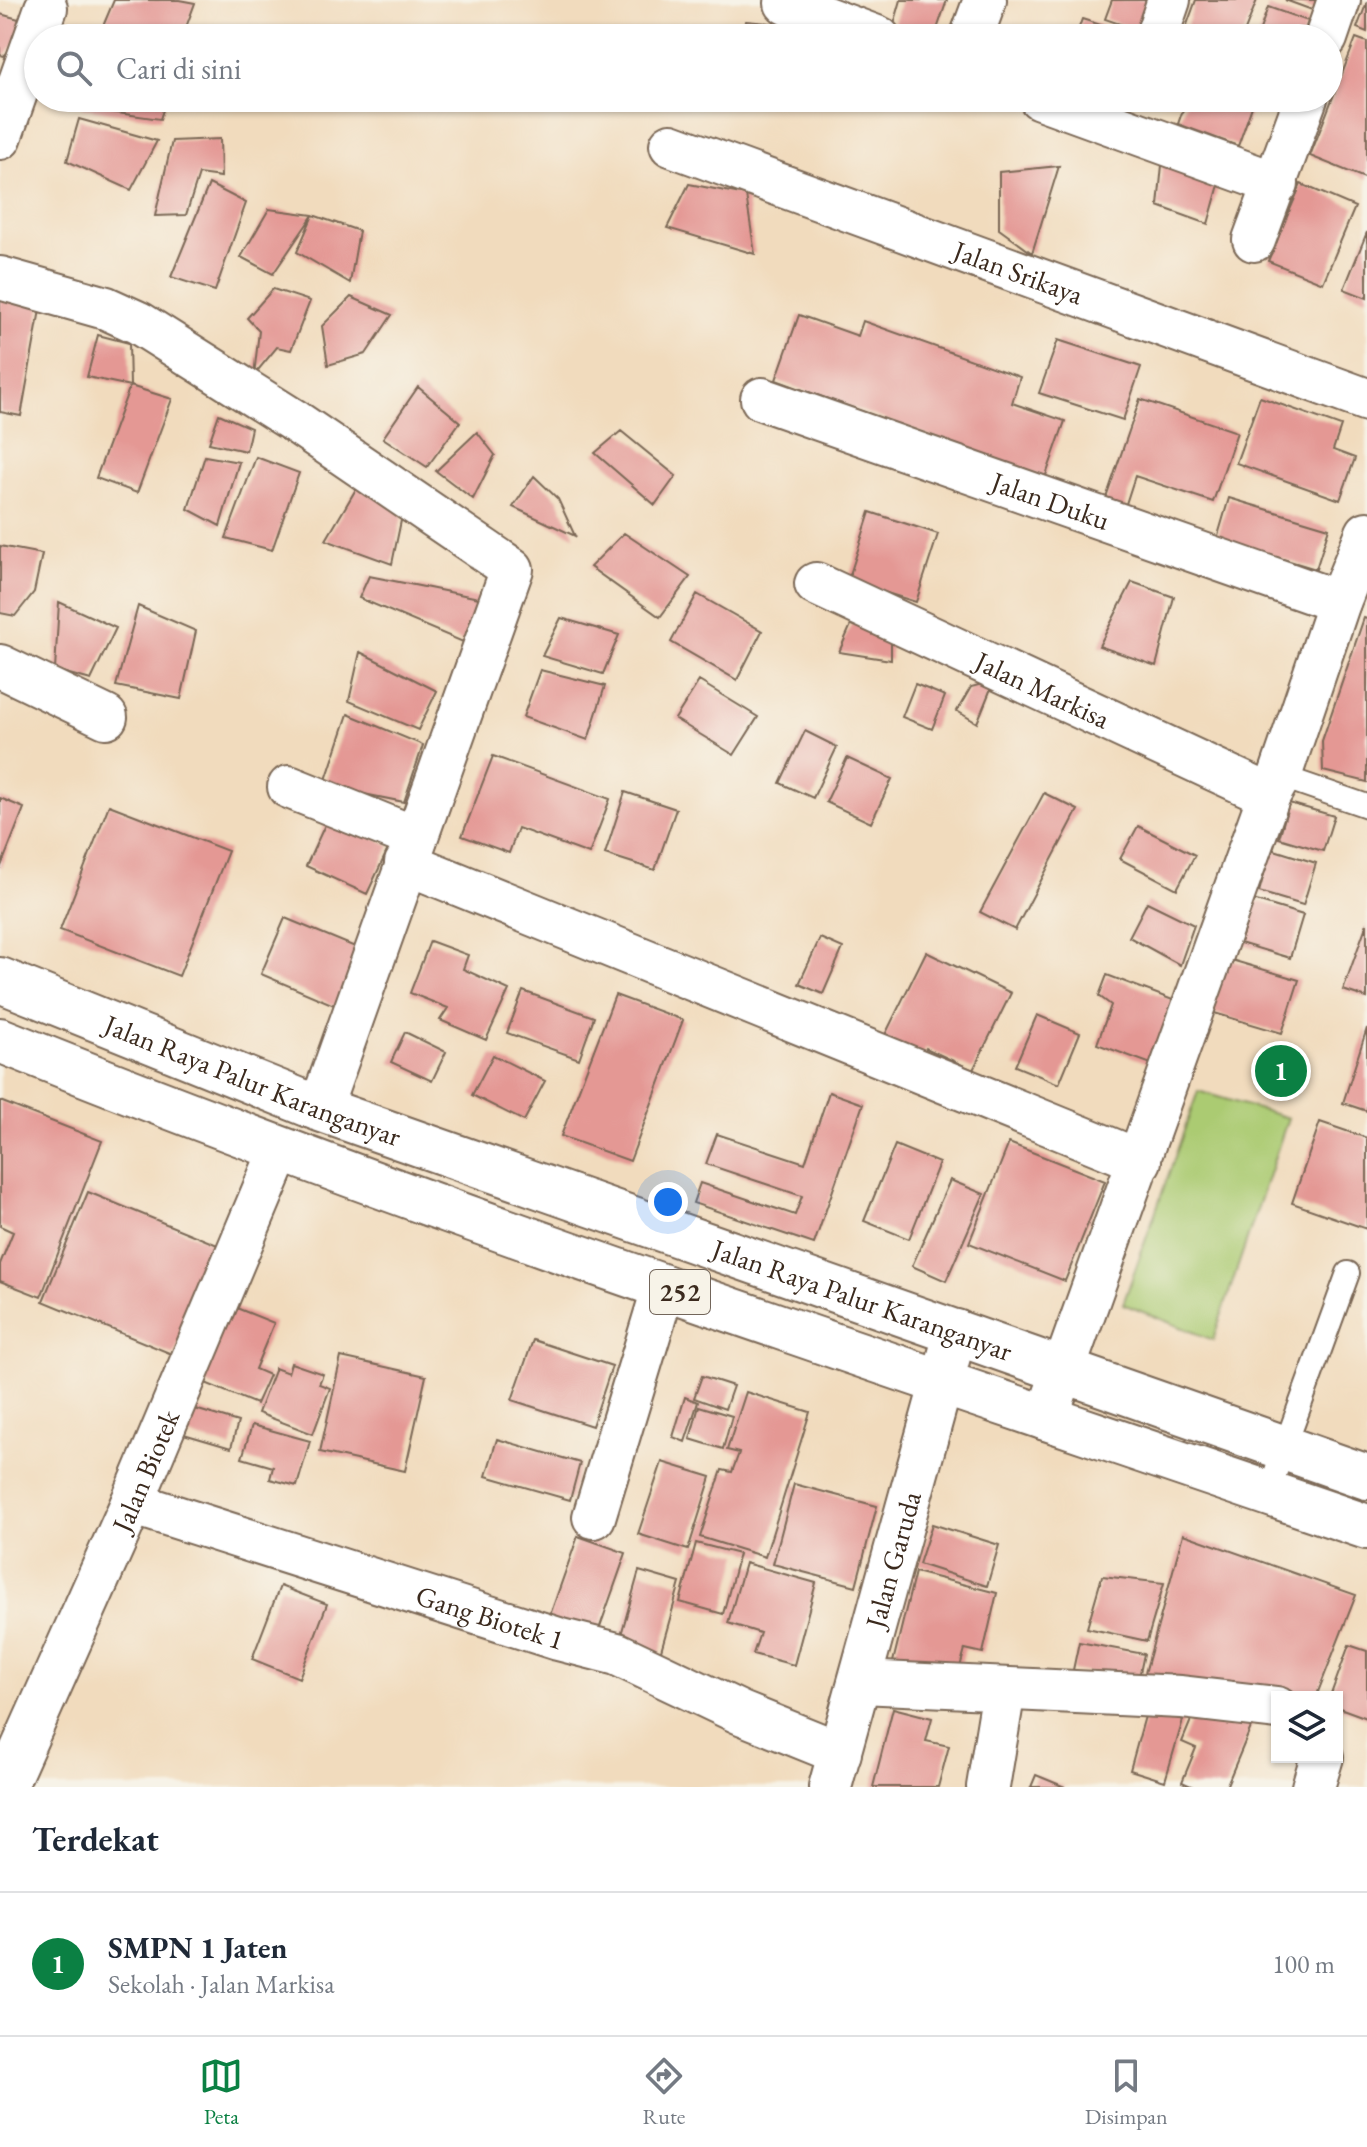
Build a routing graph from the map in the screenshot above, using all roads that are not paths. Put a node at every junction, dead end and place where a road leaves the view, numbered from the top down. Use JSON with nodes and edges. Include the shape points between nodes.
{"nodes":[{"id":1,"x":985,"y":0,"type":"edge"},
{"id":2,"x":1169,"y":0,"type":"edge"},
{"id":3,"x":1339,"y":0,"type":"edge"},
{"id":4,"x":803,"y":5,"type":"edge"},
{"id":5,"x":46,"y":8,"type":"dead end"},
{"id":6,"x":40,"y":24,"type":"edge"},
{"id":7,"x":847,"y":24,"type":"edge"},
{"id":8,"x":976,"y":24,"type":"edge"},
{"id":9,"x":1161,"y":24,"type":"edge"},
{"id":10,"x":1331,"y":24,"type":"edge"},
{"id":11,"x":24,"y":70,"type":"edge"},
{"id":12,"x":1301,"y":112,"type":"edge"},
{"id":13,"x":1130,"y":113,"type":"edge"},
{"id":14,"x":0,"y":138,"type":"edge"},
{"id":15,"x":671,"y":145,"type":"dead end"},
{"id":16,"x":1277,"y":184,"type":"junction"},
{"id":17,"x":1254,"y":240,"type":"dead end"},
{"id":18,"x":0,"y":278,"type":"edge"},
{"id":19,"x":762,"y":399,"type":"dead end"},
{"id":20,"x":1367,"y":400,"type":"edge"},
{"id":21,"x":1367,"y":533,"type":"edge"},
{"id":22,"x":816,"y":584,"type":"dead end"},
{"id":23,"x":1339,"y":602,"type":"junction"},
{"id":24,"x":0,"y":666,"type":"edge"},
{"id":25,"x":106,"y":717,"type":"dead end"},
{"id":26,"x":1275,"y":785,"type":"junction"},
{"id":27,"x":289,"y":787,"type":"dead end"},
{"id":28,"x":1367,"y":806,"type":"edge"},
{"id":29,"x":411,"y":850,"type":"junction"},
{"id":30,"x":0,"y":980,"type":"edge"},
{"id":31,"x":0,"y":1040,"type":"edge"},
{"id":32,"x":320,"y":1109,"type":"junction"},
{"id":33,"x":280,"y":1151,"type":"junction"},
{"id":34,"x":1140,"y":1161,"type":"junction"},
{"id":35,"x":1348,"y":1273,"type":"dead end"},
{"id":36,"x":664,"y":1286,"type":"junction"},
{"id":37,"x":956,"y":1331,"type":"junction"},
{"id":38,"x":1063,"y":1369,"type":"junction"},
{"id":39,"x":943,"y":1385,"type":"junction"},
{"id":40,"x":1046,"y":1419,"type":"junction"},
{"id":41,"x":1283,"y":1447,"type":"junction"},
{"id":42,"x":1367,"y":1477,"type":"edge"},
{"id":43,"x":1268,"y":1493,"type":"junction"},
{"id":44,"x":132,"y":1503,"type":"junction"},
{"id":45,"x":594,"y":1517,"type":"dead end"},
{"id":46,"x":1367,"y":1527,"type":"edge"},
{"id":47,"x":861,"y":1682,"type":"junction"},
{"id":48,"x":1004,"y":1690,"type":"junction"},
{"id":49,"x":1271,"y":1707,"type":"edge"},
{"id":50,"x":1320,"y":1763,"type":"edge"},
{"id":51,"x":835,"y":1770,"type":"edge"},
{"id":52,"x":5,"y":1787,"type":"edge"},
{"id":53,"x":988,"y":1787,"type":"edge"},
{"id":54,"x":1313,"y":1787,"type":"edge"}],
"edges":[{"from":1,"to":8,"type":"street"},
{"from":2,"to":9,"type":"street"},
{"from":3,"to":10,"type":"street"},
{"from":4,"to":7,"type":"street"},
{"from":5,"to":6,"type":"street"},
{"from":11,"to":14,"type":"street"},
{"from":12,"to":16,"type":"street"},
{"from":13,"to":16,"type":"street"},
{"from":15,"to":20,"type":"street","name":"Jalan Srikaya"},
{"from":16,"to":17,"type":"street"},
{"from":18,"to":29,"type":"street","via":[[106,308],[139,323],[512,569]]},
{"from":19,"to":23,"type":"street","name":"Jalan Duku"},
{"from":21,"to":23,"type":"street"},
{"from":22,"to":26,"type":"street","name":"Jalan Markisa"},
{"from":23,"to":26,"type":"street"},
{"from":24,"to":25,"type":"street"},
{"from":26,"to":28,"type":"lane"},
{"from":26,"to":34,"type":"street"},
{"from":27,"to":29,"type":"street"},
{"from":29,"to":32,"type":"street"},
{"from":29,"to":34,"type":"street"},
{"from":30,"to":32,"type":"main road","name":"Jalan Raya Palur Karanganyar","number":"252"},
{"from":31,"to":33,"type":"main road","name":"Jalan Raya Palur Karanganyar","number":"252"},
{"from":32,"to":37,"type":"main road","name":"Jalan Raya Palur Karanganyar","number":"252"},
{"from":33,"to":36,"type":"main road","name":"Jalan Raya Palur Karanganyar","number":"252"},
{"from":33,"to":44,"type":"street","name":"Jalan Biotek"},
{"from":34,"to":38,"type":"street"},
{"from":35,"to":41,"type":"lane"},
{"from":36,"to":39,"type":"main road","name":"Jalan Raya Palur Karanganyar","number":"252"},
{"from":36,"to":45,"type":"street"},
{"from":37,"to":38,"type":"main road","name":"Jalan Raya Palur Karanganyar","number":"252"},
{"from":37,"to":39,"type":"street","name":"Jalan Garuda"},
{"from":38,"to":40,"type":"street"},
{"from":38,"to":41,"type":"main road","name":"Jalan Raya Palur Karanganyar","number":"252"},
{"from":39,"to":40,"type":"main road","name":"Jalan Raya Palur Karanganyar","number":"252"},
{"from":39,"to":47,"type":"street","name":"Jalan Garuda"},
{"from":40,"to":43,"type":"main road","name":"Jalan Raya Palur Karanganyar","number":"252"},
{"from":41,"to":42,"type":"main road","name":"Jalan Raya Palur Karanganyar","number":"252"},
{"from":41,"to":43,"type":"lane"},
{"from":43,"to":46,"type":"main road","name":"Jalan Raya Palur Karanganyar","number":"252"},
{"from":44,"to":51,"type":"street","name":"Gang Biotek 1","via":[[617,1654],[741,1713]]},
{"from":44,"to":52,"type":"street","name":"Jalan Biotek"},
{"from":47,"to":48,"type":"street"},
{"from":47,"to":51,"type":"street","name":"Jalan Garuda"},
{"from":48,"to":49,"type":"street","via":[[1181,1697]]},
{"from":48,"to":53,"type":"street"},
{"from":50,"to":54,"type":"street"}]}
